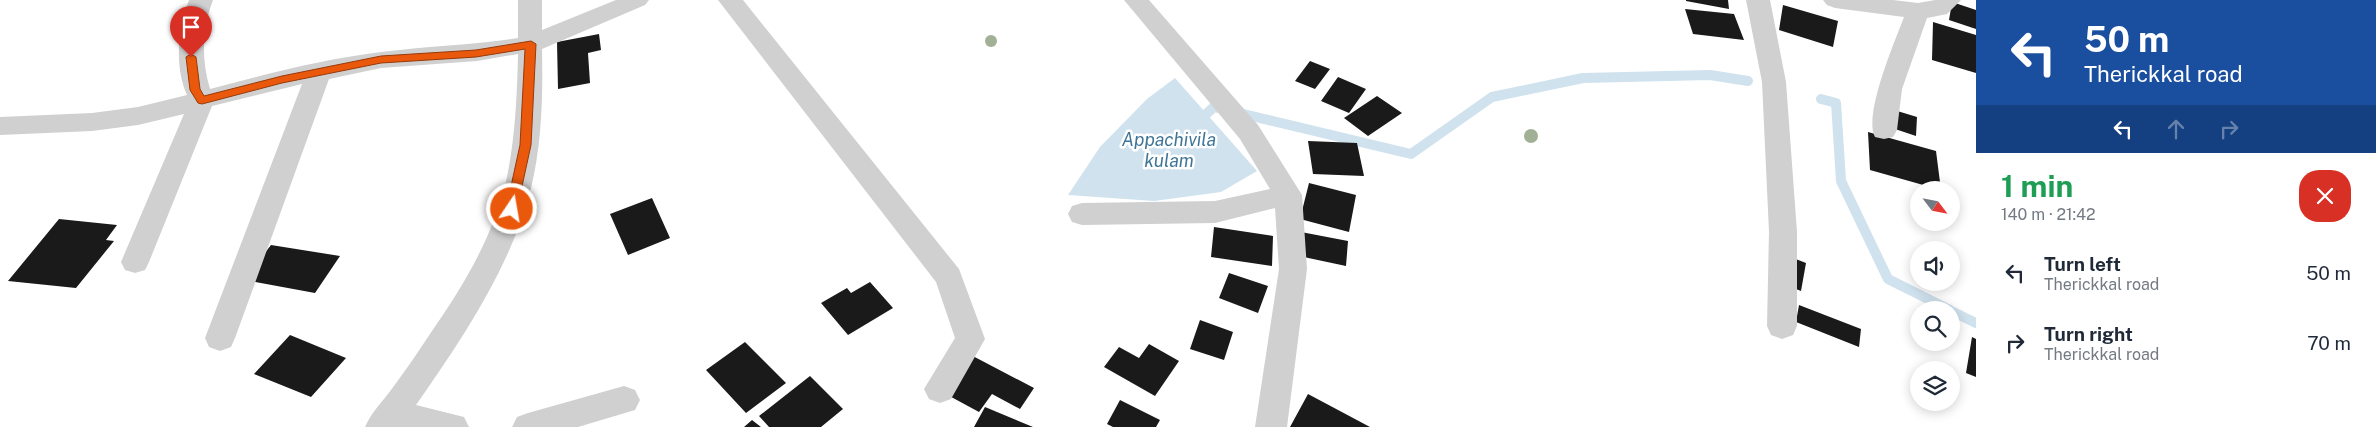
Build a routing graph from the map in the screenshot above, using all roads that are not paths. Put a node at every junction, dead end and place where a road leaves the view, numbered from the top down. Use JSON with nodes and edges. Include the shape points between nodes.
{"nodes":[{"id":1,"x":201,"y":0,"type":"edge"},
{"id":2,"x":530,"y":0,"type":"edge"},
{"id":3,"x":637,"y":0,"type":"edge"},
{"id":4,"x":730,"y":0,"type":"edge"},
{"id":5,"x":1136,"y":0,"type":"edge"},
{"id":6,"x":1758,"y":0,"type":"edge"},
{"id":7,"x":1835,"y":0,"type":"edge"},
{"id":8,"x":1949,"y":0,"type":"edge"},
{"id":9,"x":1918,"y":11,"type":"junction"},
{"id":10,"x":531,"y":44,"type":"junction"},
{"id":11,"x":320,"y":72,"type":"junction"},
{"id":12,"x":202,"y":100,"type":"junction"},
{"id":13,"x":0,"y":126,"type":"edge"},
{"id":14,"x":1884,"y":130,"type":"dead end"},
{"id":15,"x":1288,"y":195,"type":"junction"},
{"id":16,"x":1082,"y":214,"type":"dead end"},
{"id":17,"x":135,"y":262,"type":"dead end"},
{"id":18,"x":1782,"y":326,"type":"dead end"},
{"id":19,"x":220,"y":338,"type":"dead end"},
{"id":20,"x":940,"y":389,"type":"dead end"},
{"id":21,"x":624,"y":400,"type":"dead end"},
{"id":22,"x":387,"y":420,"type":"edge"},
{"id":23,"x":453,"y":427,"type":"edge"},
{"id":24,"x":528,"y":427,"type":"edge"},
{"id":25,"x":1271,"y":427,"type":"edge"}],
"edges":[{"from":1,"to":12,"type":"street","via":[[191,57],[195,90]]},
{"from":2,"to":10,"type":"street"},
{"from":3,"to":10,"type":"street"},
{"from":4,"to":20,"type":"street","via":[[949,277],[970,339]]},
{"from":5,"to":15,"type":"street","via":[[1249,132]]},
{"from":6,"to":18,"type":"street","via":[[1774,82],[1783,232]]},
{"from":7,"to":9,"type":"street"},
{"from":8,"to":9,"type":"street","via":[[1939,9]]},
{"from":9,"to":14,"type":"street","via":[[1890,89]]},
{"from":10,"to":11,"type":"street","via":[[476,53],[381,60]]},
{"from":10,"to":22,"type":"street","via":[[526,145],[512,209],[484,274]]},
{"from":11,"to":12,"type":"street"},
{"from":11,"to":19,"type":"street"},
{"from":12,"to":13,"type":"street","via":[[138,116],[92,122]]},
{"from":12,"to":17,"type":"street"},
{"from":15,"to":16,"type":"street","via":[[1215,212]]},
{"from":15,"to":25,"type":"street","via":[[1293,269]]},
{"from":21,"to":24,"type":"street"},
{"from":22,"to":23,"type":"street"}]}
